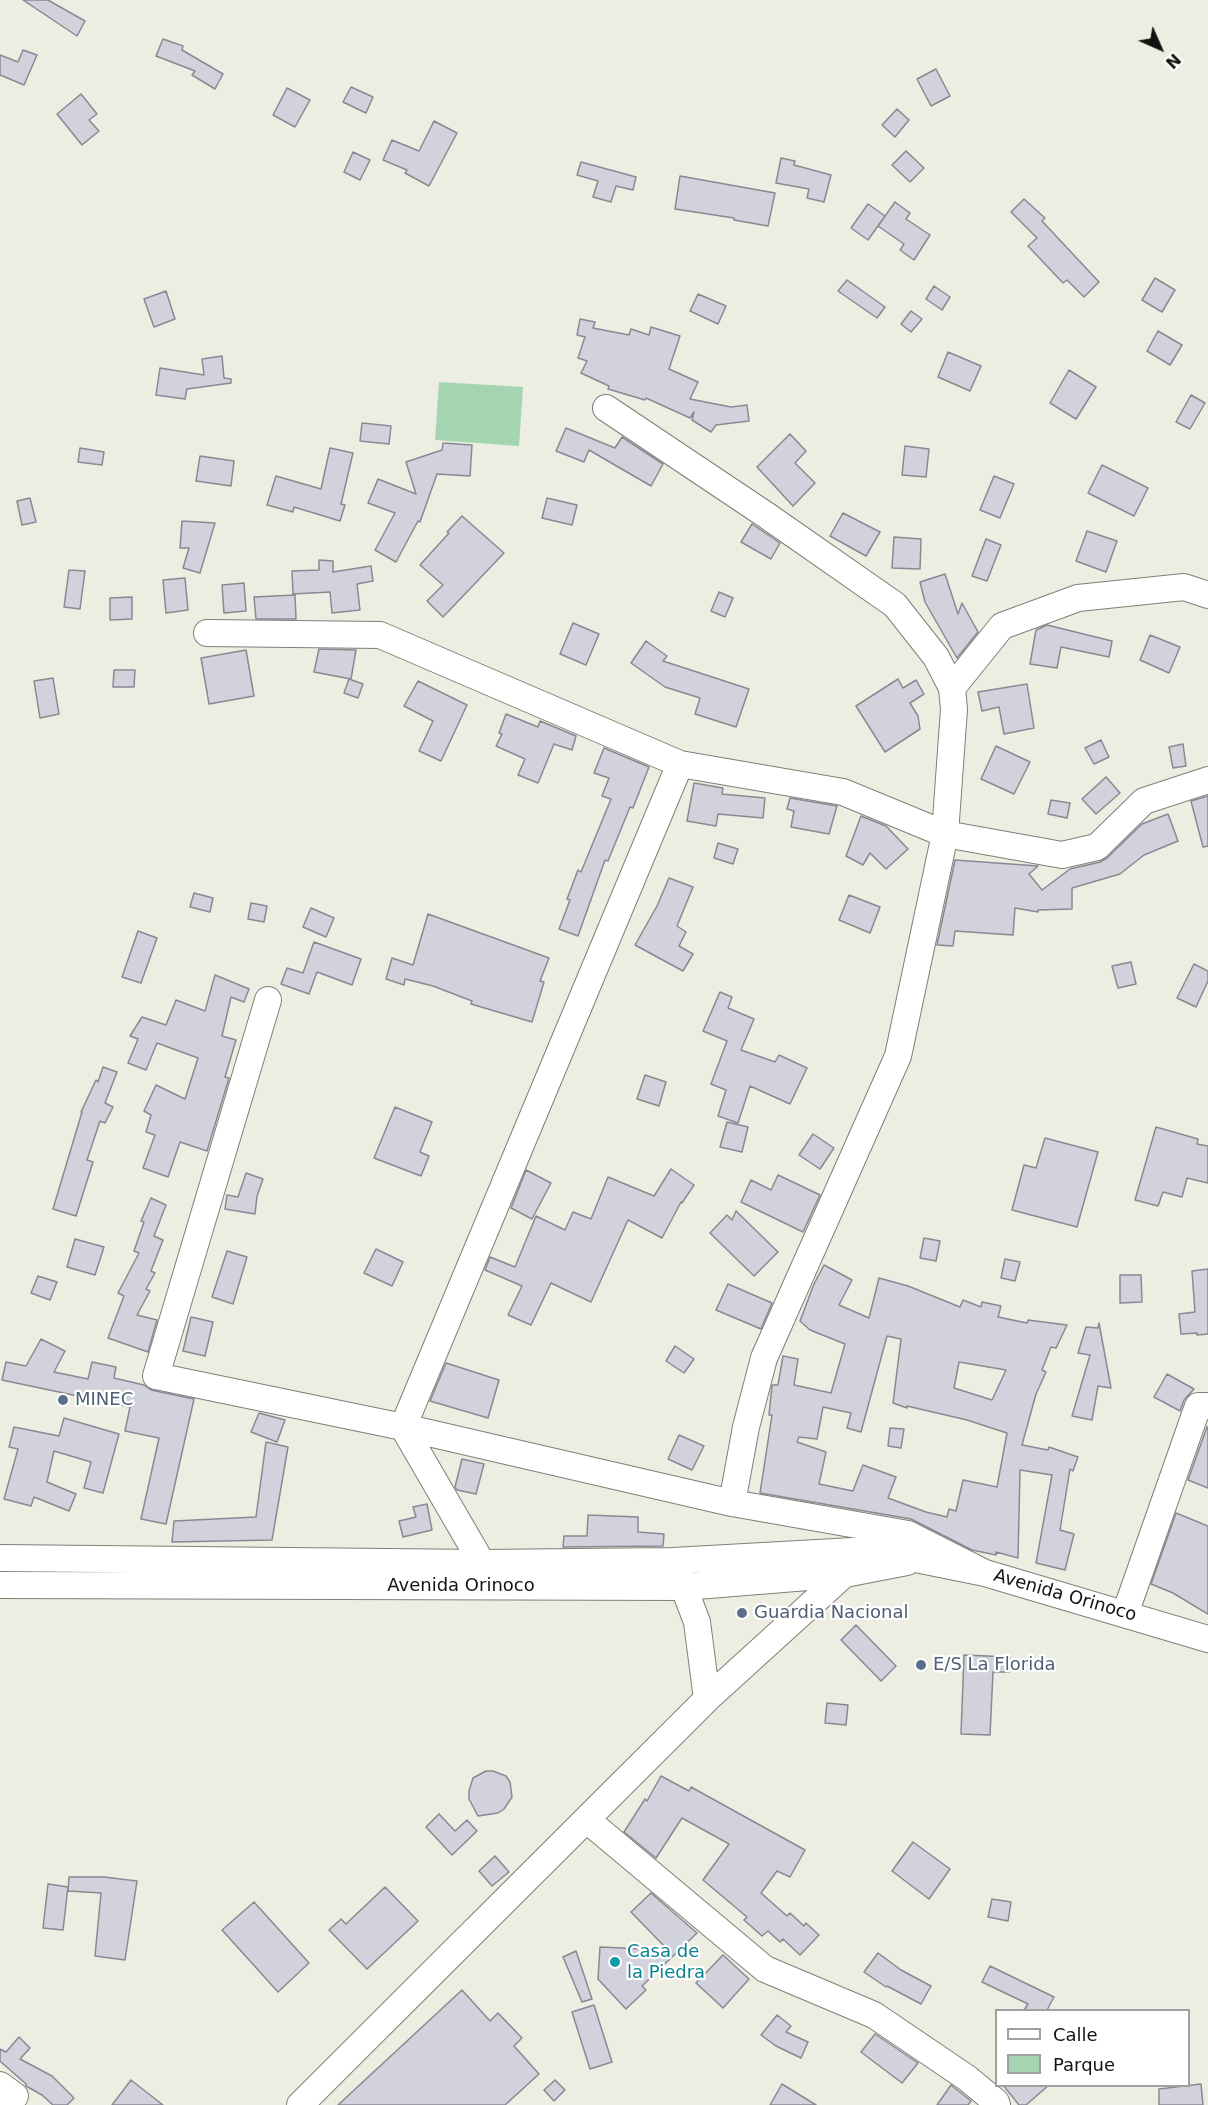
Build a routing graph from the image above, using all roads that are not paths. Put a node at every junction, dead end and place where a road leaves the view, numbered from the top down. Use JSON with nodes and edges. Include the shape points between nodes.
{"nodes":[{"id":1,"x":606,"y":408,"type":"dead end"},
{"id":2,"x":1208,"y":595,"type":"edge"},
{"id":3,"x":207,"y":633,"type":"dead end"},
{"id":4,"x":952,"y":688,"type":"junction"},
{"id":5,"x":680,"y":764,"type":"junction"},
{"id":6,"x":1208,"y":780,"type":"edge"},
{"id":7,"x":945,"y":834,"type":"junction"},
{"id":8,"x":268,"y":1000,"type":"dead end"},
{"id":9,"x":1208,"y":1406,"type":"edge"},
{"id":10,"x":403,"y":1427,"type":"junction"},
{"id":11,"x":732,"y":1503,"type":"junction"},
{"id":12,"x":872,"y":1550,"type":"junction"},
{"id":13,"x":0,"y":1558,"type":"edge"},
{"id":14,"x":920,"y":1559,"type":"junction"},
{"id":15,"x":673,"y":1561,"type":"junction"},
{"id":16,"x":482,"y":1563,"type":"junction"},
{"id":17,"x":985,"y":1573,"type":"junction"},
{"id":18,"x":845,"y":1574,"type":"junction"},
{"id":19,"x":0,"y":1585,"type":"edge"},
{"id":20,"x":684,"y":1587,"type":"junction"},
{"id":21,"x":1125,"y":1614,"type":"junction"},
{"id":22,"x":1208,"y":1639,"type":"edge"},
{"id":23,"x":707,"y":1699,"type":"junction"},
{"id":24,"x":587,"y":1820,"type":"junction"},
{"id":25,"x":0,"y":2085,"type":"edge"},
{"id":26,"x":6,"y":2105,"type":"edge"},
{"id":27,"x":300,"y":2105,"type":"edge"},
{"id":28,"x":997,"y":2105,"type":"edge"}],
"edges":[{"from":1,"to":4,"type":"street","via":[[895,605],[936,657]]},
{"from":2,"to":4,"type":"street","via":[[1184,587],[1078,598],[1002,626]]},
{"from":3,"to":5,"type":"street","via":[[380,635]]},
{"from":4,"to":7,"type":"street","via":[[954,709]]},
{"from":5,"to":7,"type":"street","via":[[843,792]]},
{"from":5,"to":10,"type":"street"},
{"from":6,"to":7,"type":"street","via":[[1144,801],[1097,847],[1062,855]]},
{"from":7,"to":11,"type":"street","via":[[898,1056],[764,1358]]},
{"from":8,"to":10,"type":"street","via":[[156,1376]]},
{"from":9,"to":21,"type":"street","via":[[1198,1406]]},
{"from":10,"to":11,"type":"street"},
{"from":10,"to":16,"type":"street"},
{"from":11,"to":17,"type":"street","via":[[908,1534]]},
{"from":12,"to":14,"type":"street","name":"Avenida Orinoco"},
{"from":12,"to":15,"type":"street","name":"Avenida Orinoco"},
{"from":12,"to":18,"type":"street"},
{"from":13,"to":16,"type":"street","name":"Avenida Orinoco"},
{"from":14,"to":17,"type":"street","name":"Avenida Orinoco"},
{"from":14,"to":18,"type":"street","name":"Avenida Orinoco"},
{"from":15,"to":16,"type":"street","name":"Avenida Orinoco"},
{"from":15,"to":20,"type":"street"},
{"from":17,"to":21,"type":"street","name":"Avenida Orinoco"},
{"from":18,"to":20,"type":"street","name":"Avenida Orinoco"},
{"from":18,"to":23,"type":"street"},
{"from":19,"to":20,"type":"street","name":"Avenida Orinoco"},
{"from":20,"to":23,"type":"street","via":[[697,1623]]},
{"from":21,"to":22,"type":"street","name":"Avenida Orinoco"},
{"from":23,"to":24,"type":"street"},
{"from":24,"to":27,"type":"street"},
{"from":24,"to":28,"type":"street","via":[[765,1969],[874,2015],[967,2078]]},
{"from":25,"to":26,"type":"street","via":[[15,2096]]}]}
